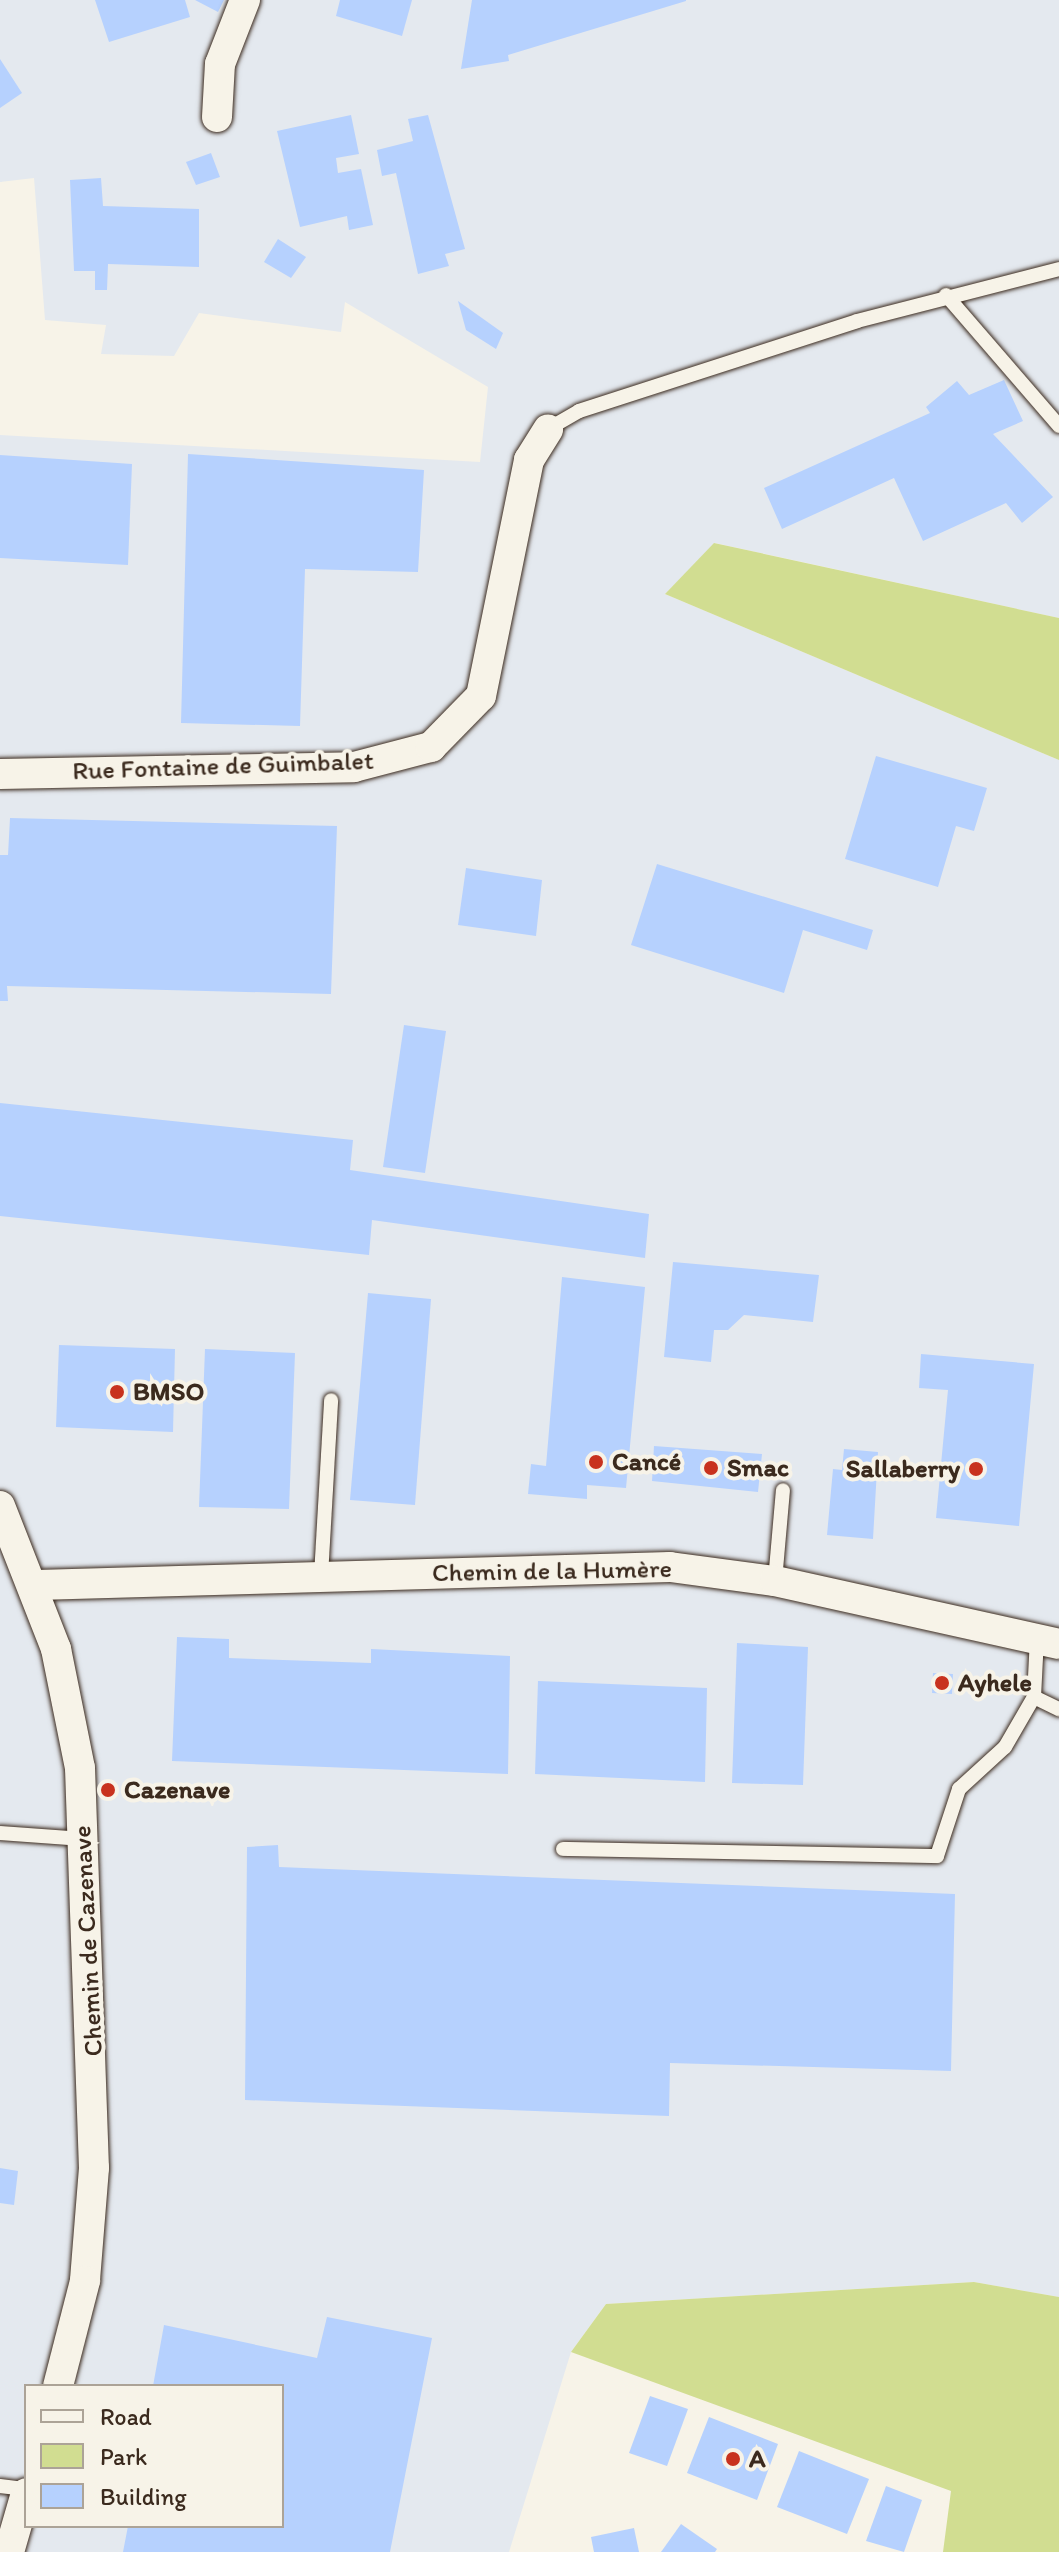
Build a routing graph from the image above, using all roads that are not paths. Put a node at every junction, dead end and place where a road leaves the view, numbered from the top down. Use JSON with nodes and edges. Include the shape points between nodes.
{"nodes":[{"id":1,"x":245,"y":0,"type":"edge"},
{"id":2,"x":217,"y":117,"type":"dead end"},
{"id":3,"x":1059,"y":269,"type":"edge"},
{"id":4,"x":946,"y":295,"type":"junction"},
{"id":5,"x":1059,"y":426,"type":"edge"},
{"id":6,"x":548,"y":429,"type":"joint"},
{"id":7,"x":0,"y":774,"type":"edge"},
{"id":8,"x":331,"y":1400,"type":"dead end"},
{"id":9,"x":783,"y":1490,"type":"dead end"},
{"id":10,"x":0,"y":1506,"type":"edge"},
{"id":11,"x":321,"y":1576,"type":"junction"},
{"id":12,"x":775,"y":1581,"type":"junction"},
{"id":13,"x":37,"y":1585,"type":"junction"},
{"id":14,"x":1048,"y":1641,"type":"edge"},
{"id":15,"x":1034,"y":1697,"type":"junction"},
{"id":16,"x":1059,"y":1709,"type":"edge"},
{"id":17,"x":0,"y":1833,"type":"edge"},
{"id":18,"x":83,"y":1839,"type":"junction"},
{"id":19,"x":563,"y":1849,"type":"dead end"},
{"id":20,"x":59,"y":2384,"type":"edge"},
{"id":21,"x":0,"y":2486,"type":"edge"},
{"id":22,"x":24,"y":2491,"type":"edge"},
{"id":23,"x":24,"y":2498,"type":"edge"},
{"id":24,"x":9,"y":2552,"type":"edge"}],
"edges":[{"from":1,"to":2,"type":"street","via":[[220,64]]},
{"from":3,"to":4,"type":"lane"},
{"from":4,"to":5,"type":"lane"},
{"from":4,"to":6,"type":"lane","via":[[579,411]]},
{"from":6,"to":7,"type":"street","name":"Rue Fontaine de Guimbalet","via":[[529,460],[481,696],[431,747],[354,767]]},
{"from":8,"to":11,"type":"lane"},
{"from":9,"to":12,"type":"lane"},
{"from":10,"to":13,"type":"street","name":"Chemin de Cazenave"},
{"from":11,"to":12,"type":"street","name":"Chemin de la Humère","via":[[670,1567]]},
{"from":11,"to":13,"type":"street","name":"Chemin de la Humère"},
{"from":12,"to":14,"type":"street","name":"Chemin de la Humère"},
{"from":13,"to":18,"type":"street","name":"Chemin de Cazenave","via":[[71,1712]]},
{"from":14,"to":15,"type":"lane"},
{"from":15,"to":16,"type":"lane"},
{"from":15,"to":19,"type":"lane","via":[[1005,1747],[959,1789],[937,1856]]},
{"from":17,"to":18,"type":"lane"},
{"from":18,"to":20,"type":"street","name":"Chemin de Cazenave","via":[[94,2168],[85,2281]]},
{"from":21,"to":22,"type":"lane"},
{"from":23,"to":24,"type":"street"}]}
